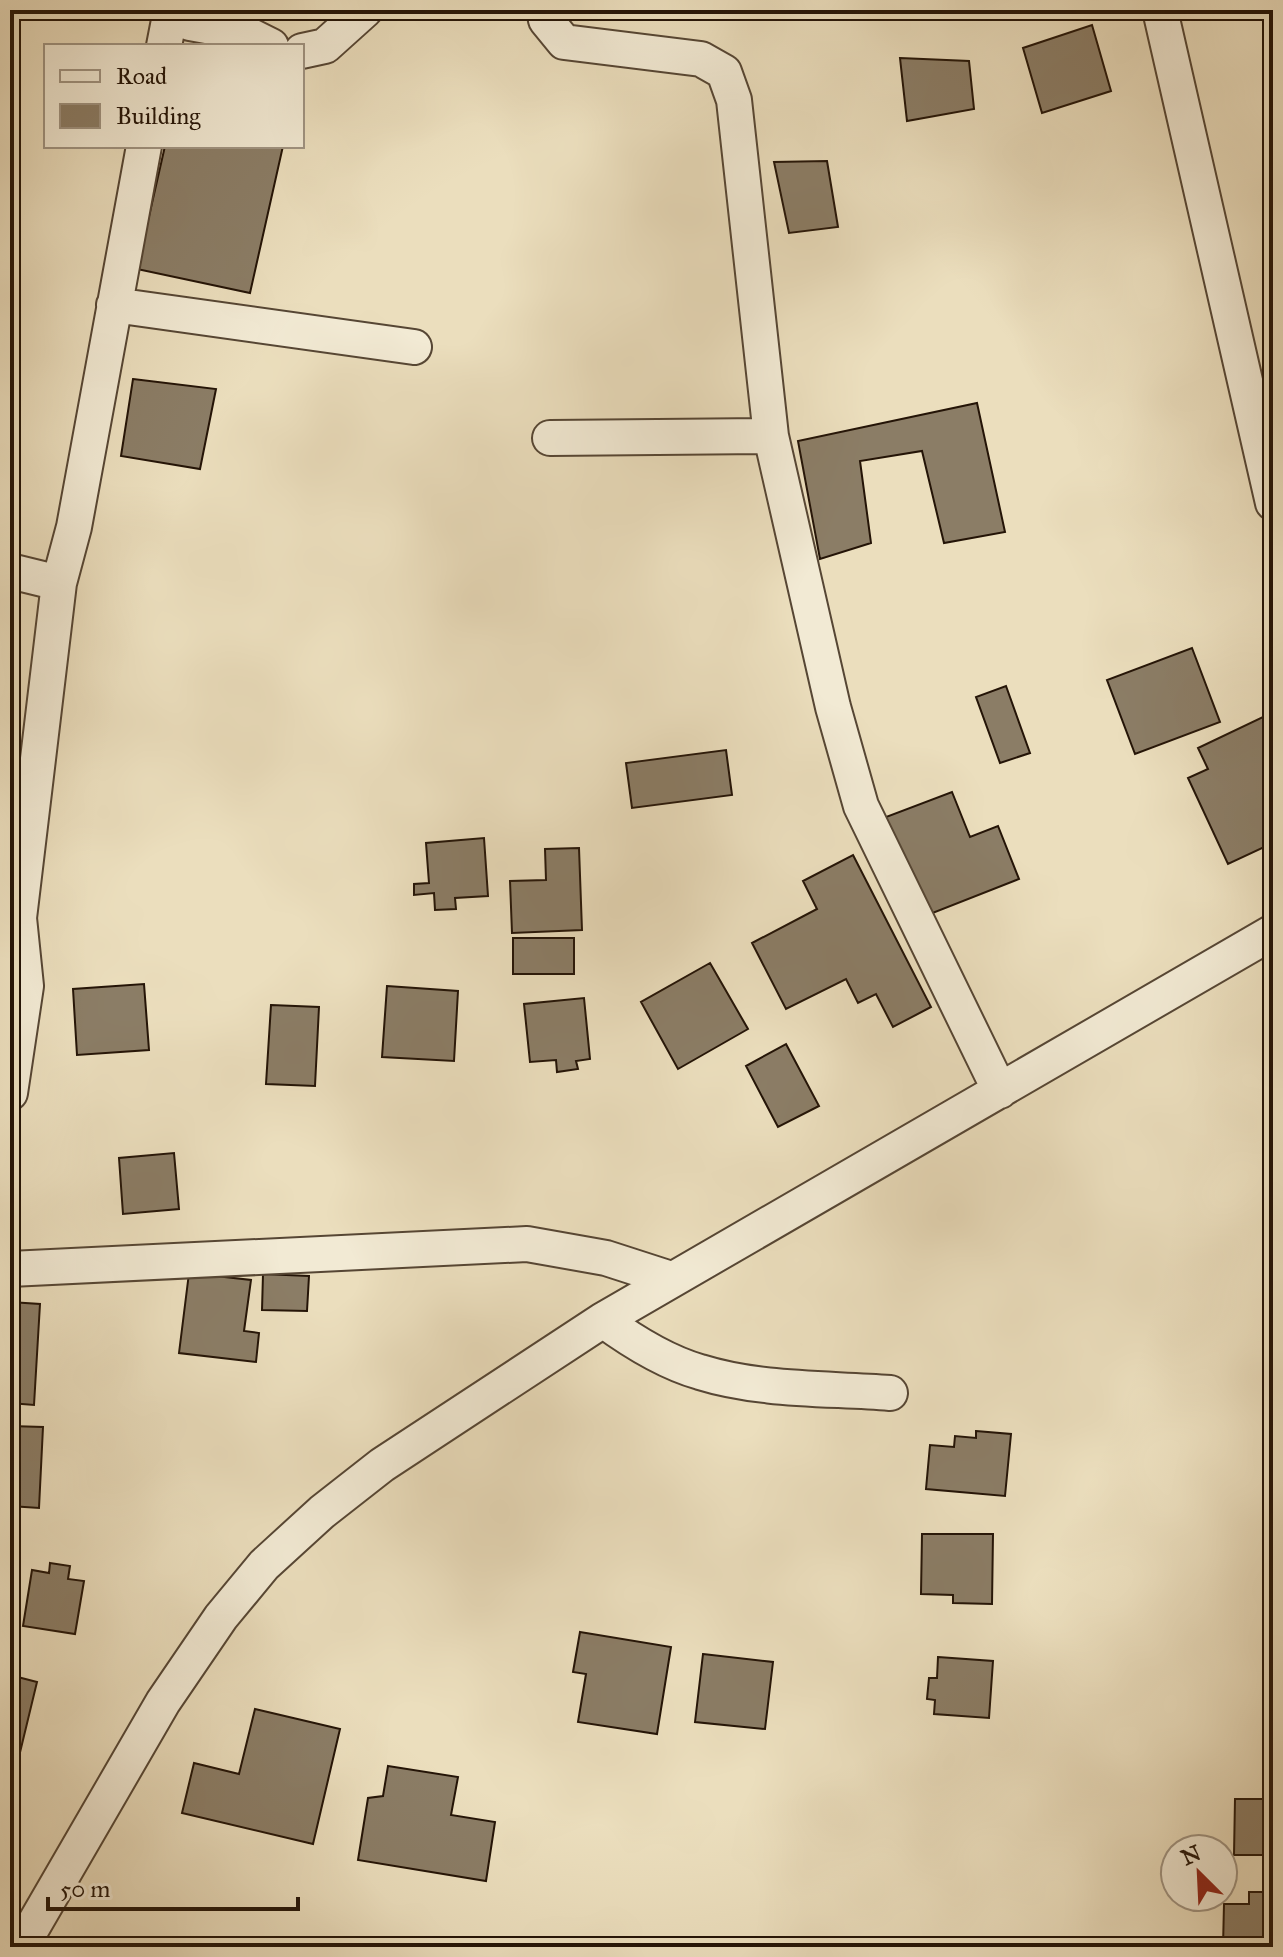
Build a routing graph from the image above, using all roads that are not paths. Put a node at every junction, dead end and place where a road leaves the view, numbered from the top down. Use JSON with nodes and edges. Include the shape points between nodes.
{"nodes":[{"id":1,"x":365,"y":10,"type":"edge"},
{"id":2,"x":544,"y":10,"type":"edge"},
{"id":3,"x":1160,"y":10,"type":"edge"},
{"id":4,"x":171,"y":11,"type":"edge"},
{"id":5,"x":164,"y":44,"type":"edge"},
{"id":6,"x":267,"y":44,"type":"edge"},
{"id":7,"x":304,"y":51,"type":"edge"},
{"id":8,"x":144,"y":148,"type":"edge"},
{"id":9,"x":114,"y":305,"type":"junction"},
{"id":10,"x":414,"y":347,"type":"dead end"},
{"id":11,"x":771,"y":436,"type":"junction"},
{"id":12,"x":550,"y":438,"type":"dead end"},
{"id":13,"x":1273,"y":503,"type":"edge"},
{"id":14,"x":10,"y":571,"type":"edge"},
{"id":15,"x":59,"y":583,"type":"junction"},
{"id":16,"x":1273,"y":932,"type":"edge"},
{"id":17,"x":1000,"y":1091,"type":"junction"},
{"id":18,"x":10,"y":1093,"type":"edge"},
{"id":19,"x":10,"y":1269,"type":"edge"},
{"id":20,"x":671,"y":1279,"type":"junction"},
{"id":21,"x":603,"y":1320,"type":"junction"},
{"id":22,"x":890,"y":1393,"type":"dead end"},
{"id":23,"x":21,"y":1947,"type":"edge"}],
"edges":[{"from":1,"to":7,"type":"street","via":[[325,46]]},
{"from":2,"to":11,"type":"street","via":[[564,42],[701,59],[724,72],[734,100]]},
{"from":3,"to":13,"type":"street"},
{"from":4,"to":5,"type":"street"},
{"from":4,"to":6,"type":"street","via":[[190,23],[245,33]]},
{"from":8,"to":9,"type":"street"},
{"from":9,"to":10,"type":"street"},
{"from":9,"to":15,"type":"street"},
{"from":11,"to":12,"type":"street"},
{"from":11,"to":17,"type":"street","via":[[861,806]]},
{"from":14,"to":15,"type":"street"},
{"from":15,"to":18,"type":"street","via":[[19,918],[26,986]]},
{"from":16,"to":17,"type":"street"},
{"from":17,"to":20,"type":"street"},
{"from":19,"to":20,"type":"street","via":[[527,1244],[606,1258]]},
{"from":20,"to":21,"type":"street"},
{"from":21,"to":22,"type":"street","via":[[652,1352],[700,1372],[758,1385]]},
{"from":21,"to":23,"type":"street","via":[[382,1465],[264,1565],[163,1702]]}]}
